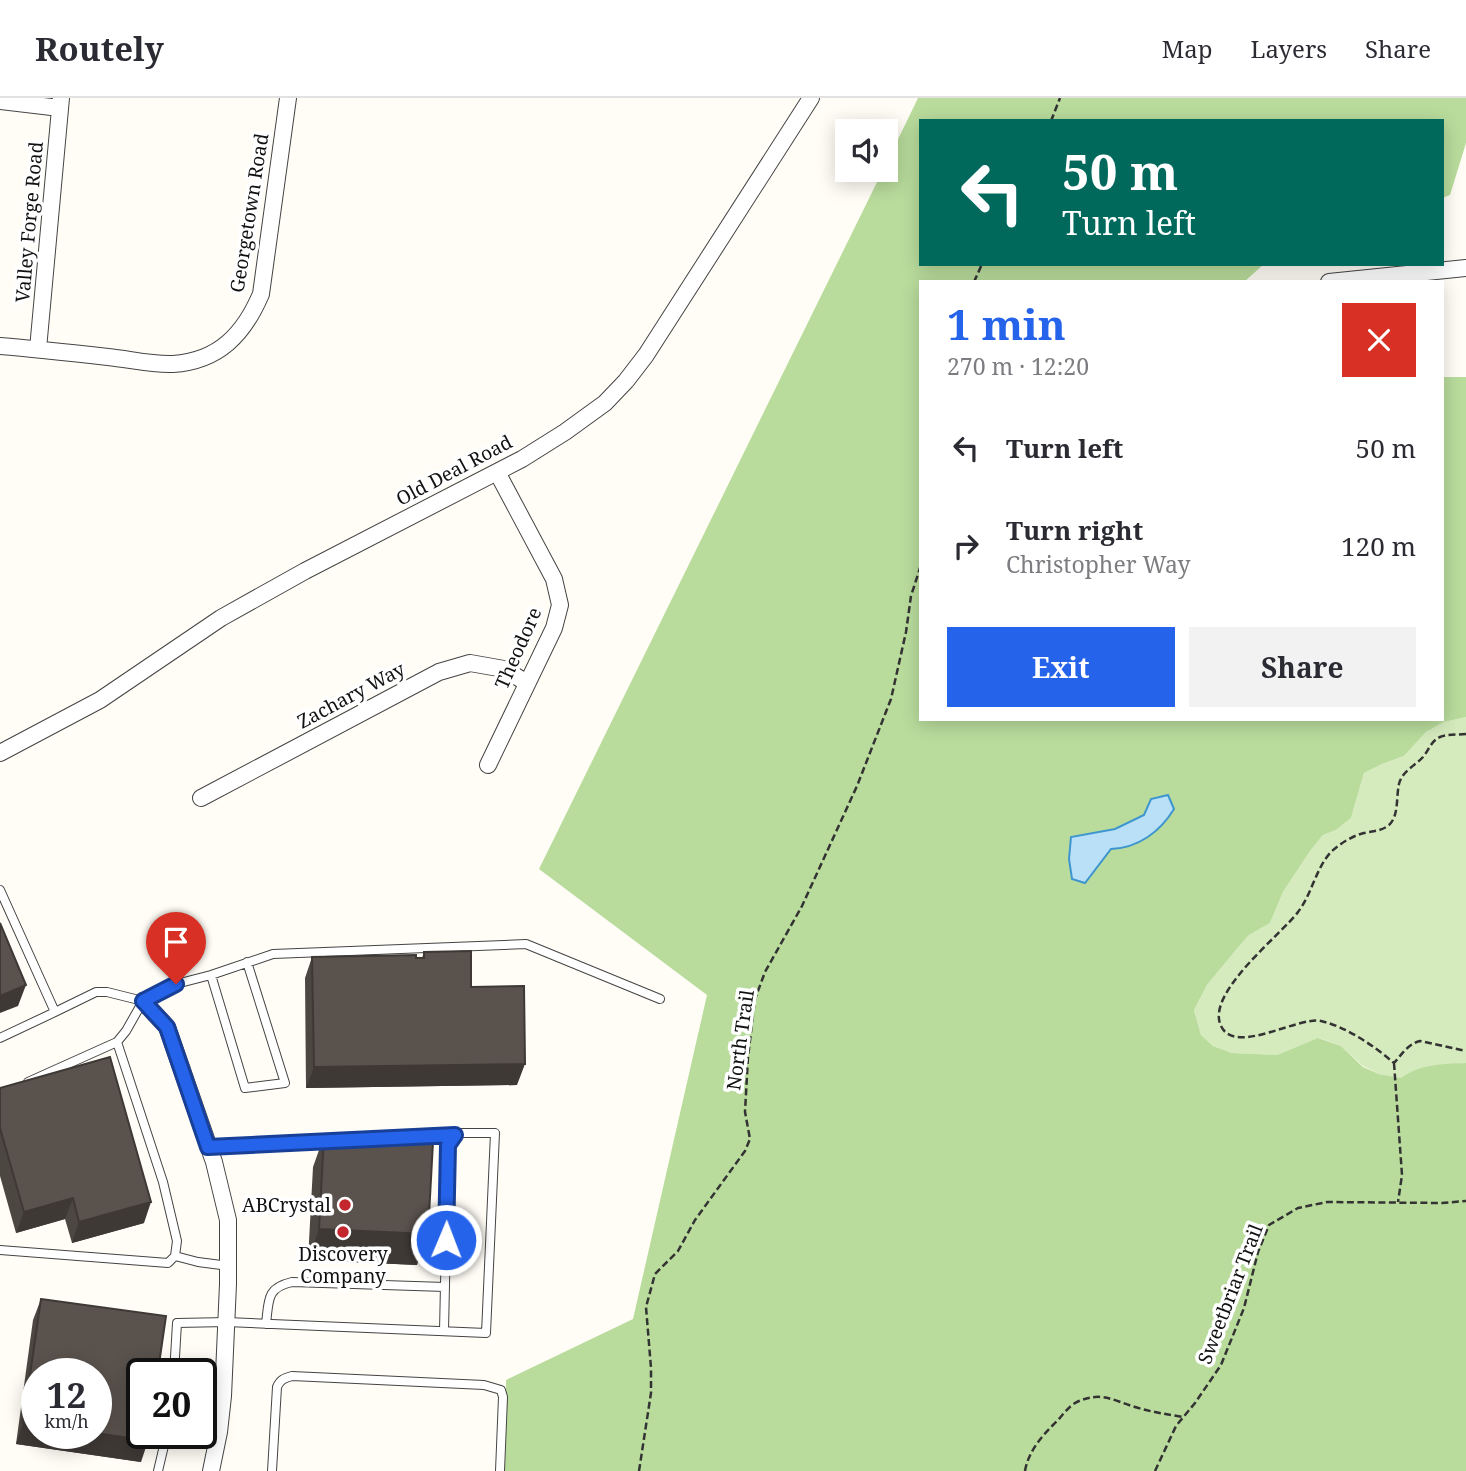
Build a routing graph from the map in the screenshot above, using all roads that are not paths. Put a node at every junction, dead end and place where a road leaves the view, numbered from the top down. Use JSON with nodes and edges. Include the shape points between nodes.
{"nodes":[{"id":1,"x":288,"y":98,"type":"edge"},
{"id":2,"x":811,"y":98,"type":"edge"},
{"id":3,"x":0,"y":101,"type":"edge"},
{"id":4,"x":60,"y":103,"type":"edge"},
{"id":5,"x":1466,"y":268,"type":"edge"},
{"id":6,"x":1349,"y":280,"type":"edge"},
{"id":7,"x":0,"y":346,"type":"edge"},
{"id":8,"x":38,"y":349,"type":"junction"},
{"id":9,"x":497,"y":472,"type":"junction"},
{"id":10,"x":527,"y":683,"type":"junction"},
{"id":11,"x":0,"y":753,"type":"edge"},
{"id":12,"x":488,"y":765,"type":"dead end"},
{"id":13,"x":201,"y":799,"type":"dead end"},
{"id":14,"x":0,"y":890,"type":"edge"},
{"id":15,"x":247,"y":962,"type":"junction"},
{"id":16,"x":211,"y":975,"type":"junction"},
{"id":17,"x":660,"y":999,"type":"dead end"},
{"id":18,"x":143,"y":1001,"type":"junction"},
{"id":19,"x":55,"y":1012,"type":"junction"},
{"id":20,"x":0,"y":1038,"type":"edge"},
{"id":21,"x":117,"y":1042,"type":"junction"},
{"id":22,"x":24,"y":1083,"type":"edge"},
{"id":23,"x":455,"y":1135,"type":"junction"},
{"id":24,"x":359,"y":1140,"type":"edge"},
{"id":25,"x":345,"y":1141,"type":"edge"},
{"id":26,"x":208,"y":1147,"type":"junction"},
{"id":27,"x":0,"y":1250,"type":"edge"},
{"id":28,"x":175,"y":1256,"type":"junction"},
{"id":29,"x":229,"y":1266,"type":"junction"},
{"id":30,"x":445,"y":1287,"type":"junction"},
{"id":31,"x":227,"y":1322,"type":"junction"},
{"id":32,"x":266,"y":1324,"type":"junction"},
{"id":33,"x":444,"y":1331,"type":"junction"},
{"id":34,"x":175,"y":1358,"type":"edge"},
{"id":35,"x":163,"y":1449,"type":"edge"},
{"id":36,"x":158,"y":1471,"type":"edge"},
{"id":37,"x":211,"y":1471,"type":"edge"},
{"id":38,"x":272,"y":1471,"type":"edge"},
{"id":39,"x":500,"y":1471,"type":"edge"}],
"edges":[{"from":1,"to":8,"type":"street","name":"Georgetown Road","via":[[263,282],[253,312],[235,337],[200,359],[171,364]]},
{"from":2,"to":9,"type":"street","name":"Old Deal Road","via":[[626,381],[565,432]]},
{"from":3,"to":4,"type":"street"},
{"from":4,"to":8,"type":"street","name":"Valley Forge Road"},
{"from":5,"to":6,"type":"street"},
{"from":7,"to":8,"type":"street","name":"Georgetown Road"},
{"from":9,"to":10,"type":"street","name":"Theodore","via":[[554,579],[560,605]]},
{"from":9,"to":11,"type":"street","name":"Old Deal Road","via":[[233,611],[100,700]]},
{"from":10,"to":12,"type":"street","name":"Theodore"},
{"from":10,"to":13,"type":"street","name":"Zachary Way","via":[[504,669],[470,663],[439,672]]},
{"from":14,"to":19,"type":"lane"},
{"from":15,"to":16,"type":"lane"},
{"from":15,"to":16,"type":"lane","via":[[285,1083],[244,1088]]},
{"from":15,"to":17,"type":"lane","via":[[273,954],[526,944]]},
{"from":16,"to":18,"type":"lane","via":[[176,984]]},
{"from":18,"to":19,"type":"lane","via":[[96,992]]},
{"from":18,"to":21,"type":"lane"},
{"from":18,"to":26,"type":"street","via":[[167,1027]]},
{"from":19,"to":20,"type":"lane"},
{"from":21,"to":22,"type":"lane"},
{"from":21,"to":28,"type":"lane","via":[[163,1182],[177,1241]]},
{"from":23,"to":24,"type":"lane"},
{"from":23,"to":30,"type":"lane","via":[[448,1145]]},
{"from":23,"to":33,"type":"lane","via":[[495,1133],[486,1333]]},
{"from":25,"to":26,"type":"lane"},
{"from":26,"to":29,"type":"street","via":[[228,1220]]},
{"from":27,"to":28,"type":"lane","via":[[168,1263]]},
{"from":28,"to":29,"type":"lane"},
{"from":29,"to":31,"type":"street"},
{"from":30,"to":32,"type":"lane","via":[[292,1282],[272,1292]]},
{"from":30,"to":33,"type":"lane"},
{"from":31,"to":32,"type":"lane"},
{"from":31,"to":34,"type":"lane","via":[[177,1322]]},
{"from":31,"to":37,"type":"street","via":[[223,1396]]},
{"from":32,"to":33,"type":"lane"},
{"from":35,"to":36,"type":"lane"},
{"from":38,"to":39,"type":"lane","via":[[277,1387],[292,1376],[495,1387],[503,1397]]}]}
